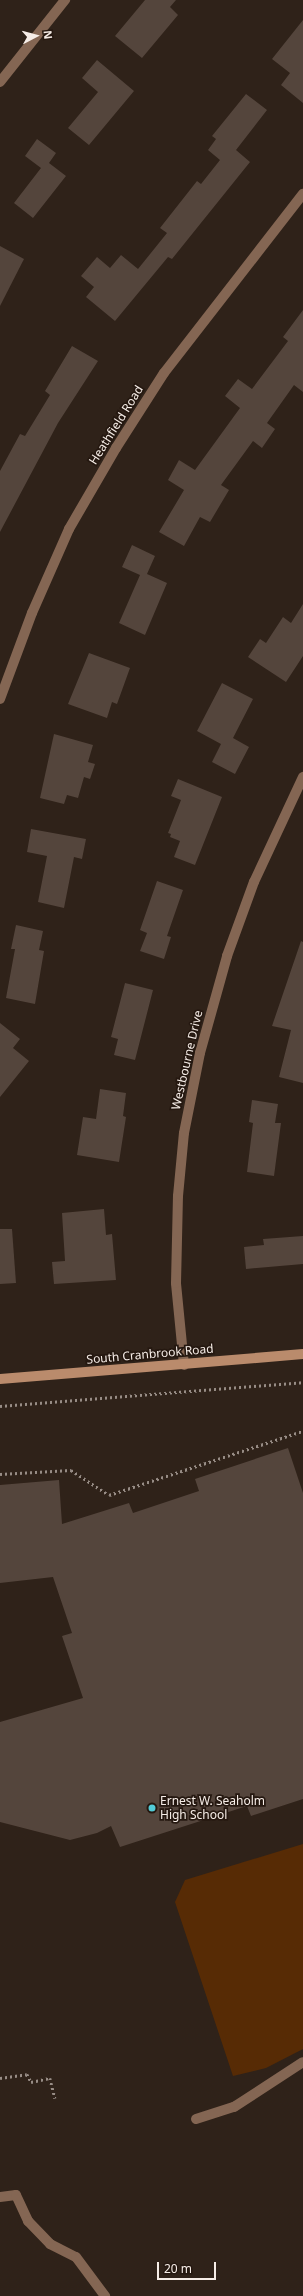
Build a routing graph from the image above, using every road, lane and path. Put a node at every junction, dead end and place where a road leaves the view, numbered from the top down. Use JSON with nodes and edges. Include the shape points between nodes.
{"nodes":[{"id":1,"x":65,"y":0,"type":"edge"},
{"id":2,"x":0,"y":82,"type":"edge"},
{"id":3,"x":303,"y":194,"type":"edge"},
{"id":4,"x":0,"y":698,"type":"edge"},
{"id":5,"x":303,"y":777,"type":"edge"},
{"id":6,"x":303,"y":1354,"type":"edge"},
{"id":7,"x":184,"y":1365,"type":"junction"},
{"id":8,"x":0,"y":1379,"type":"edge"},
{"id":9,"x":303,"y":1382,"type":"edge"},
{"id":10,"x":0,"y":1406,"type":"edge"},
{"id":11,"x":303,"y":1432,"type":"edge"},
{"id":12,"x":0,"y":1474,"type":"edge"},
{"id":13,"x":303,"y":2062,"type":"edge"},
{"id":14,"x":0,"y":2078,"type":"edge"},
{"id":15,"x":55,"y":2098,"type":"dead end"},
{"id":16,"x":196,"y":2120,"type":"dead end"},
{"id":17,"x":0,"y":2198,"type":"edge"},
{"id":18,"x":105,"y":2296,"type":"edge"}],
"edges":[{"from":1,"to":2,"type":"street"},
{"from":3,"to":4,"type":"street","name":"Heathfield Road","via":[[164,373],[116,448],[69,529],[32,613]]},
{"from":5,"to":7,"type":"street","name":"Westbourne Drive","via":[[254,882],[227,956],[200,1053],[184,1133],[178,1196],[176,1283]]},
{"from":6,"to":7,"type":"street","name":"South Cranbrook Road"},
{"from":7,"to":8,"type":"street","name":"South Cranbrook Road"},
{"from":9,"to":10,"type":"path"},
{"from":11,"to":12,"type":"path","via":[[109,1495],[71,1470]]},
{"from":13,"to":16,"type":"street","via":[[234,2107]]},
{"from":14,"to":15,"type":"path","via":[[27,2074],[31,2082],[50,2078]]},
{"from":17,"to":18,"type":"street","via":[[16,2195],[28,2221],[50,2244],[76,2257]]}]}
